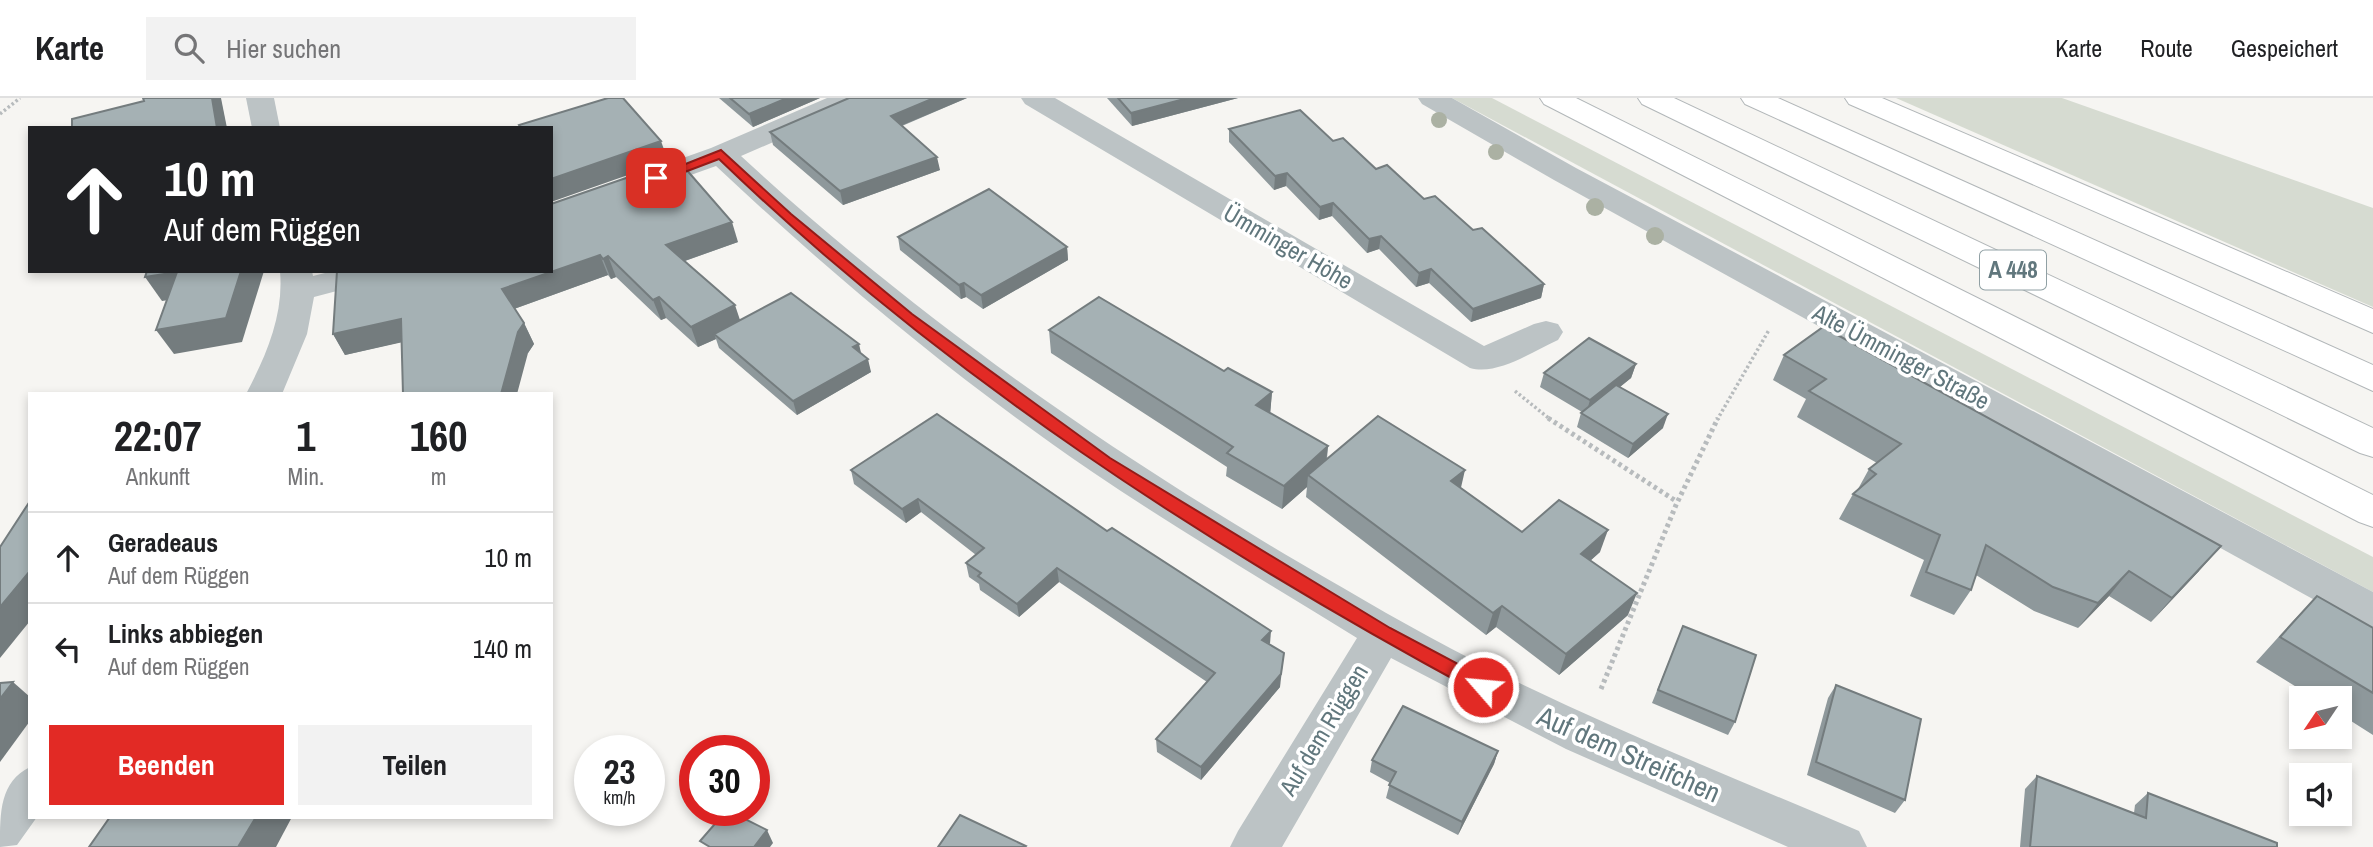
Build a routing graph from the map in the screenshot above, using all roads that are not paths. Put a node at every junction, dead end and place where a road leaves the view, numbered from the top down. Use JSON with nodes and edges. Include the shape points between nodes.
{"nodes":[{"id":1,"x":260,"y":98,"type":"edge"},
{"id":2,"x":851,"y":98,"type":"edge"},
{"id":3,"x":1035,"y":98,"type":"edge"},
{"id":4,"x":1432,"y":98,"type":"edge"},
{"id":5,"x":1554,"y":98,"type":"edge"},
{"id":6,"x":1652,"y":98,"type":"edge"},
{"id":7,"x":1755,"y":98,"type":"edge"},
{"id":8,"x":1859,"y":98,"type":"edge"},
{"id":9,"x":266,"y":126,"type":"edge"},
{"id":10,"x":721,"y":154,"type":"junction"},
{"id":11,"x":553,"y":215,"type":"edge"},
{"id":12,"x":359,"y":273,"type":"edge"},
{"id":13,"x":298,"y":281,"type":"edge"},
{"id":14,"x":2373,"y":322,"type":"edge"},
{"id":15,"x":1546,"y":332,"type":"dead end"},
{"id":16,"x":2373,"y":379,"type":"edge"},
{"id":17,"x":265,"y":392,"type":"edge"},
{"id":18,"x":2373,"y":444,"type":"edge"},
{"id":19,"x":2373,"y":512,"type":"edge"},
{"id":20,"x":2373,"y":612,"type":"edge"},
{"id":21,"x":1383,"y":633,"type":"junction"},
{"id":22,"x":28,"y":791,"type":"edge"},
{"id":23,"x":0,"y":829,"type":"edge"},
{"id":24,"x":1255,"y":847,"type":"edge"},
{"id":25,"x":1842,"y":847,"type":"edge"}],
"edges":[{"from":1,"to":9,"type":"street"},
{"from":2,"to":10,"type":"street"},
{"from":3,"to":15,"type":"street","name":"Ümminger Höhe","via":[[1482,360]]},
{"from":4,"to":20,"type":"street","name":"Alte Ümminger Straße"},
{"from":5,"to":19,"type":"highway"},
{"from":6,"to":18,"type":"highway","number":"A 448"},
{"from":7,"to":16,"type":"highway","number":"A 448"},
{"from":8,"to":14,"type":"highway"},
{"from":10,"to":11,"type":"street"},
{"from":10,"to":21,"type":"street","via":[[860,279],[1022,404],[1105,462]]},
{"from":12,"to":13,"type":"street"},
{"from":13,"to":17,"type":"street","via":[[280,363]]},
{"from":21,"to":24,"type":"street","name":"Auf dem Rüggen"},
{"from":21,"to":25,"type":"street","name":"Auf dem Streifchen","via":[[1582,736]]},
{"from":22,"to":23,"type":"street"}]}
